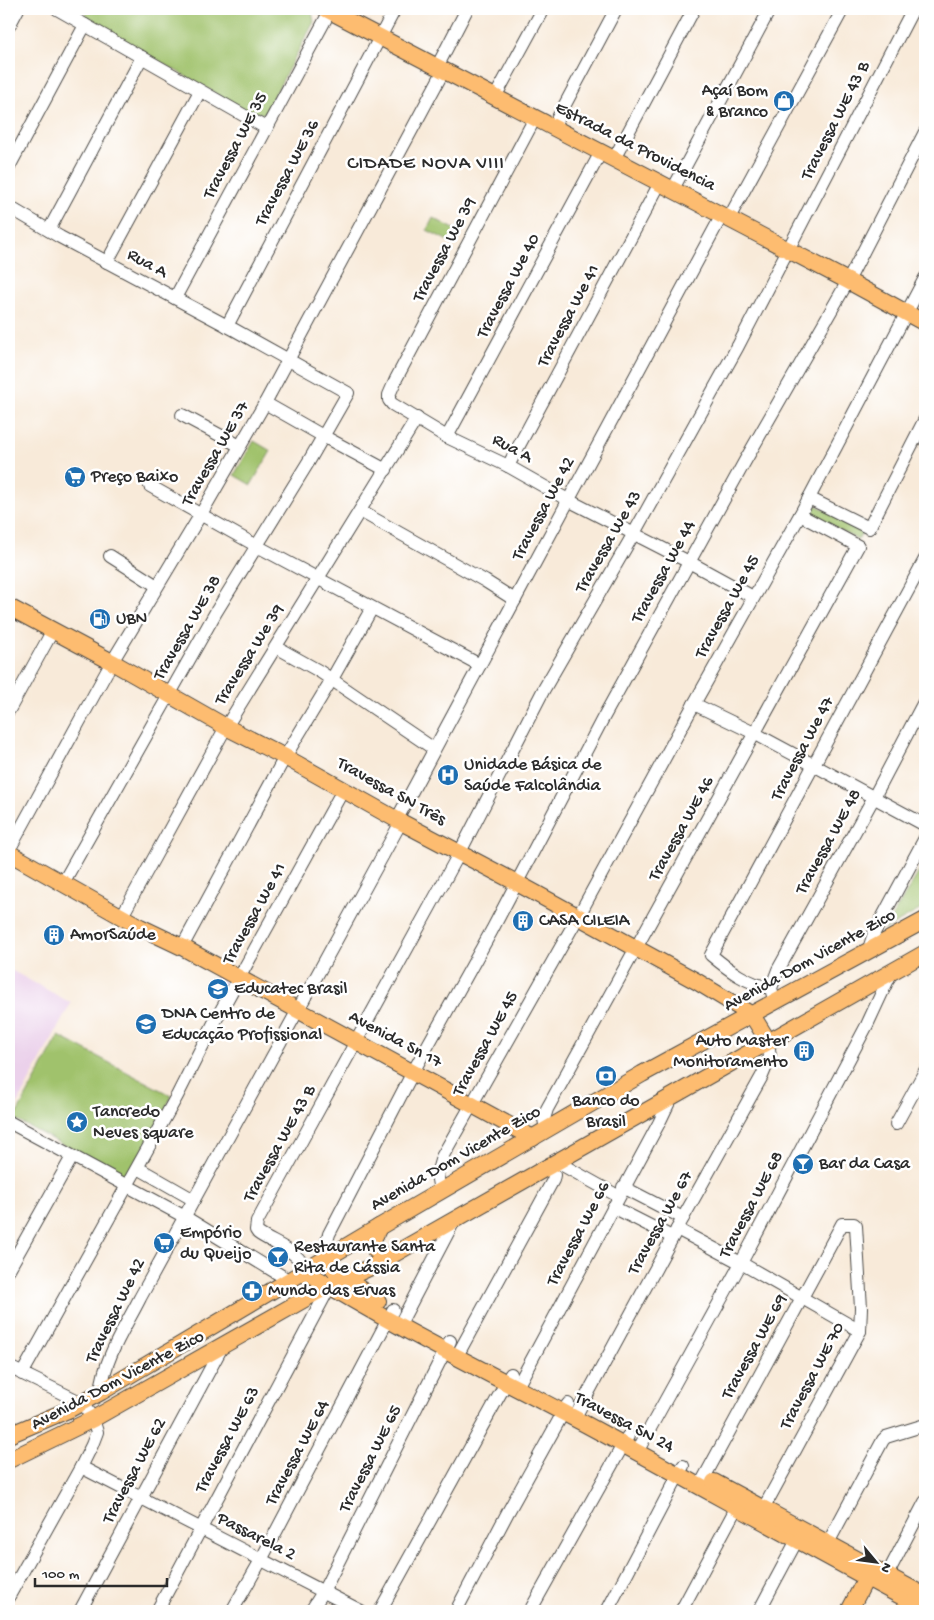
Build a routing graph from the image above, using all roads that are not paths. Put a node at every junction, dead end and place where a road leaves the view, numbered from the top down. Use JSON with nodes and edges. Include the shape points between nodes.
{"nodes":[{"id":1,"x":18,"y":9,"type":"edge"},
{"id":2,"x":57,"y":9,"type":"edge"},
{"id":3,"x":395,"y":9,"type":"edge"},
{"id":4,"x":467,"y":9,"type":"edge"},
{"id":5,"x":543,"y":9,"type":"edge"},
{"id":6,"x":616,"y":9,"type":"edge"},
{"id":7,"x":694,"y":9,"type":"edge"},
{"id":8,"x":770,"y":9,"type":"edge"},
{"id":9,"x":843,"y":9,"type":"edge"},
{"id":10,"x":914,"y":9,"type":"edge"},
{"id":11,"x":328,"y":10,"type":"edge"},
{"id":12,"x":85,"y":25,"type":"junction"},
{"id":13,"x":9,"y":26,"type":"edge"},
{"id":14,"x":380,"y":37,"type":"junction"},
{"id":15,"x":142,"y":57,"type":"junction"},
{"id":16,"x":440,"y":69,"type":"junction"},
{"id":17,"x":200,"y":91,"type":"junction"},
{"id":18,"x":495,"y":97,"type":"junction"},
{"id":19,"x":535,"y":118,"type":"junction"},
{"id":20,"x":553,"y":127,"type":"junction"},
{"id":21,"x":266,"y":128,"type":"junction"},
{"id":22,"x":925,"y":132,"type":"edge"},
{"id":23,"x":607,"y":155,"type":"junction"},
{"id":24,"x":9,"y":167,"type":"edge"},
{"id":25,"x":667,"y":186,"type":"junction"},
{"id":26,"x":9,"y":207,"type":"edge"},
{"id":27,"x":725,"y":217,"type":"junction"},
{"id":28,"x":49,"y":230,"type":"junction"},
{"id":29,"x":789,"y":250,"type":"junction"},
{"id":30,"x":107,"y":262,"type":"junction"},
{"id":31,"x":925,"y":278,"type":"edge"},
{"id":32,"x":848,"y":281,"type":"junction"},
{"id":33,"x":175,"y":298,"type":"junction"},
{"id":34,"x":908,"y":314,"type":"junction"},
{"id":35,"x":925,"y":323,"type":"edge"},
{"id":36,"x":227,"y":326,"type":"junction"},
{"id":37,"x":288,"y":361,"type":"junction"},
{"id":38,"x":348,"y":393,"type":"joint"},
{"id":39,"x":389,"y":400,"type":"joint"},
{"id":40,"x":265,"y":403,"type":"junction"},
{"id":41,"x":182,"y":415,"type":"dead end"},
{"id":42,"x":417,"y":418,"type":"junction"},
{"id":43,"x":925,"y":419,"type":"edge"},
{"id":44,"x":323,"y":436,"type":"junction"},
{"id":45,"x":448,"y":437,"type":"junction"},
{"id":46,"x":240,"y":446,"type":"junction"},
{"id":47,"x":508,"y":466,"type":"junction"},
{"id":48,"x":386,"y":470,"type":"junction"},
{"id":49,"x":150,"y":486,"type":"dead end"},
{"id":50,"x":809,"y":498,"type":"junction"},
{"id":51,"x":568,"y":500,"type":"junction"},
{"id":52,"x":360,"y":511,"type":"junction"},
{"id":53,"x":201,"y":514,"type":"junction"},
{"id":54,"x":800,"y":515,"type":"junction"},
{"id":55,"x":633,"y":535,"type":"junction"},
{"id":56,"x":257,"y":546,"type":"junction"},
{"id":57,"x":110,"y":556,"type":"dead end"},
{"id":58,"x":925,"y":559,"type":"edge"},
{"id":59,"x":689,"y":562,"type":"junction"},
{"id":60,"x":921,"y":577,"type":"edge"},
{"id":61,"x":318,"y":579,"type":"junction"},
{"id":62,"x":157,"y":586,"type":"junction"},
{"id":63,"x":753,"y":597,"type":"junction"},
{"id":64,"x":515,"y":600,"type":"junction"},
{"id":65,"x":9,"y":606,"type":"edge"},
{"id":66,"x":372,"y":608,"type":"junction"},
{"id":67,"x":52,"y":630,"type":"junction"},
{"id":68,"x":276,"y":647,"type":"junction"},
{"id":69,"x":112,"y":662,"type":"junction"},
{"id":70,"x":480,"y":665,"type":"junction"},
{"id":71,"x":332,"y":679,"type":"junction"},
{"id":72,"x":169,"y":695,"type":"junction"},
{"id":73,"x":925,"y":700,"type":"edge"},
{"id":74,"x":694,"y":704,"type":"junction"},
{"id":75,"x":9,"y":710,"type":"edge"},
{"id":76,"x":226,"y":727,"type":"junction"},
{"id":77,"x":754,"y":732,"type":"junction"},
{"id":78,"x":434,"y":749,"type":"junction"},
{"id":79,"x":285,"y":757,"type":"junction"},
{"id":80,"x":815,"y":765,"type":"junction"},
{"id":81,"x":343,"y":790,"type":"junction"},
{"id":82,"x":874,"y":797,"type":"junction"},
{"id":83,"x":399,"y":821,"type":"junction"},
{"id":84,"x":925,"y":825,"type":"edge"},
{"id":85,"x":925,"y":838,"type":"edge"},
{"id":86,"x":9,"y":852,"type":"edge"},
{"id":87,"x":460,"y":852,"type":"junction"},
{"id":88,"x":64,"y":883,"type":"junction"},
{"id":89,"x":517,"y":883,"type":"junction"},
{"id":90,"x":122,"y":916,"type":"junction"},
{"id":91,"x":578,"y":917,"type":"junction"},
{"id":92,"x":925,"y":920,"type":"edge"},
{"id":93,"x":182,"y":948,"type":"junction"},
{"id":94,"x":636,"y":949,"type":"junction"},
{"id":95,"x":868,"y":952,"type":"junction"},
{"id":96,"x":925,"y":953,"type":"edge"},
{"id":97,"x":892,"y":971,"type":"junction"},
{"id":98,"x":239,"y":979,"type":"junction"},
{"id":99,"x":773,"y":995,"type":"junction"},
{"id":100,"x":298,"y":1010,"type":"junction"},
{"id":101,"x":752,"y":1016,"type":"junction"},
{"id":102,"x":767,"y":1039,"type":"junction"},
{"id":103,"x":356,"y":1042,"type":"junction"},
{"id":104,"x":925,"y":1071,"type":"edge"},
{"id":105,"x":413,"y":1072,"type":"junction"},
{"id":106,"x":672,"y":1096,"type":"junction"},
{"id":107,"x":472,"y":1105,"type":"junction"},
{"id":108,"x":896,"y":1124,"type":"dead end"},
{"id":109,"x":10,"y":1125,"type":"edge"},
{"id":110,"x":539,"y":1134,"type":"junction"},
{"id":111,"x":72,"y":1157,"type":"junction"},
{"id":112,"x":553,"y":1164,"type":"junction"},
{"id":113,"x":138,"y":1168,"type":"junction"},
{"id":114,"x":127,"y":1187,"type":"junction"},
{"id":115,"x":440,"y":1192,"type":"junction"},
{"id":116,"x":618,"y":1197,"type":"junction"},
{"id":117,"x":194,"y":1200,"type":"junction"},
{"id":118,"x":185,"y":1217,"type":"junction"},
{"id":119,"x":454,"y":1221,"type":"junction"},
{"id":120,"x":842,"y":1224,"type":"joint"},
{"id":121,"x":379,"y":1227,"type":"junction"},
{"id":122,"x":677,"y":1228,"type":"junction"},
{"id":123,"x":391,"y":1256,"type":"junction"},
{"id":124,"x":326,"y":1259,"type":"junction"},
{"id":125,"x":741,"y":1263,"type":"junction"},
{"id":126,"x":9,"y":1269,"type":"edge"},
{"id":127,"x":305,"y":1271,"type":"junction"},
{"id":128,"x":290,"y":1281,"type":"junction"},
{"id":129,"x":337,"y":1282,"type":"junction"},
{"id":130,"x":802,"y":1298,"type":"junction"},
{"id":131,"x":396,"y":1318,"type":"junction"},
{"id":132,"x":860,"y":1331,"type":"junction"},
{"id":133,"x":222,"y":1347,"type":"junction"},
{"id":134,"x":454,"y":1349,"type":"junction"},
{"id":135,"x":9,"y":1367,"type":"edge"},
{"id":136,"x":22,"y":1374,"type":"junction"},
{"id":137,"x":513,"y":1381,"type":"junction"},
{"id":138,"x":101,"y":1392,"type":"junction"},
{"id":139,"x":82,"y":1403,"type":"junction"},
{"id":140,"x":571,"y":1411,"type":"junction"},
{"id":141,"x":93,"y":1419,"type":"junction"},
{"id":142,"x":925,"y":1425,"type":"edge"},
{"id":143,"x":9,"y":1435,"type":"edge"},
{"id":144,"x":632,"y":1444,"type":"junction"},
{"id":145,"x":9,"y":1460,"type":"edge"},
{"id":146,"x":81,"y":1467,"type":"junction"},
{"id":147,"x":681,"y":1471,"type":"junction"},
{"id":148,"x":702,"y":1482,"type":"junction"},
{"id":149,"x":140,"y":1498,"type":"junction"},
{"id":150,"x":739,"y":1502,"type":"junction"},
{"id":151,"x":925,"y":1502,"type":"edge"},
{"id":152,"x":760,"y":1514,"type":"junction"},
{"id":153,"x":201,"y":1529,"type":"junction"},
{"id":154,"x":797,"y":1540,"type":"junction"},
{"id":155,"x":828,"y":1543,"type":"junction"},
{"id":156,"x":261,"y":1560,"type":"junction"},
{"id":157,"x":869,"y":1572,"type":"junction"},
{"id":158,"x":887,"y":1576,"type":"junction"},
{"id":159,"x":322,"y":1592,"type":"junction"},
{"id":160,"x":9,"y":1596,"type":"edge"},
{"id":161,"x":925,"y":1596,"type":"edge"},
{"id":162,"x":925,"y":1609,"type":"edge"},
{"id":163,"x":80,"y":1611,"type":"edge"},
{"id":164,"x":158,"y":1611,"type":"edge"},
{"id":165,"x":232,"y":1611,"type":"edge"},
{"id":166,"x":311,"y":1611,"type":"edge"},
{"id":167,"x":361,"y":1611,"type":"edge"},
{"id":168,"x":380,"y":1611,"type":"edge"},
{"id":169,"x":456,"y":1611,"type":"edge"},
{"id":170,"x":530,"y":1611,"type":"edge"},
{"id":171,"x":606,"y":1611,"type":"edge"},
{"id":172,"x":681,"y":1611,"type":"edge"},
{"id":173,"x":759,"y":1611,"type":"edge"},
{"id":174,"x":849,"y":1611,"type":"edge"}],
"edges":[{"from":1,"to":13,"type":"street"},
{"from":2,"to":12,"type":"street"},
{"from":3,"to":14,"type":"street","name":"Travessa WE 36"},
{"from":4,"to":16,"type":"street","name":"Travessa WE 37"},
{"from":5,"to":18,"type":"street"},
{"from":6,"to":20,"type":"street"},
{"from":7,"to":23,"type":"street","name":"Travessa We 40"},
{"from":8,"to":25,"type":"street","name":"Travessa We 41"},
{"from":9,"to":27,"type":"street","name":"Travessa We 42"},
{"from":10,"to":29,"type":"street","name":"Travessa WE 43 B"},
{"from":11,"to":14,"type":"main road","name":"Estrada da Providencia"},
{"from":11,"to":21,"type":"street","name":"Travessa WE 35"},
{"from":12,"to":15,"type":"street"},
{"from":12,"to":24,"type":"street"},
{"from":14,"to":16,"type":"main road","name":"Estrada da Providencia"},
{"from":14,"to":36,"type":"street","name":"Travessa WE 36"},
{"from":15,"to":17,"type":"street"},
{"from":15,"to":28,"type":"street"},
{"from":16,"to":18,"type":"main road","name":"Estrada da Providencia"},
{"from":16,"to":37,"type":"street","name":"Travessa WE 37"},
{"from":17,"to":21,"type":"street"},
{"from":17,"to":30,"type":"street"},
{"from":18,"to":19,"type":"main road","name":"Estrada da Providencia"},
{"from":19,"to":20,"type":"main road","name":"Estrada da Providencia"},
{"from":19,"to":39,"type":"street","name":"Travessa We 39","via":[[400,371]]},
{"from":20,"to":23,"type":"main road","name":"Estrada da Providencia"},
{"from":21,"to":33,"type":"street","name":"Travessa WE 35"},
{"from":22,"to":32,"type":"street","name":"Travessa We 44"},
{"from":23,"to":25,"type":"main road","name":"Estrada da Providencia"},
{"from":23,"to":45,"type":"street","name":"Travessa We 40"},
{"from":25,"to":27,"type":"main road","name":"Estrada da Providencia"},
{"from":25,"to":47,"type":"street","name":"Travessa We 41"},
{"from":26,"to":28,"type":"street","name":"Rua A"},
{"from":27,"to":29,"type":"main road","name":"Estrada da Providencia"},
{"from":27,"to":51,"type":"street","name":"Travessa We 42"},
{"from":28,"to":30,"type":"street","name":"Rua A"},
{"from":29,"to":32,"type":"main road","name":"Estrada da Providencia"},
{"from":29,"to":55,"type":"street","name":"Travessa We 43"},
{"from":30,"to":33,"type":"street","name":"Rua A"},
{"from":31,"to":34,"type":"street","name":"Travessa We 45"},
{"from":32,"to":34,"type":"main road","name":"Estrada da Providencia"},
{"from":32,"to":59,"type":"street","name":"Travessa We 44"},
{"from":33,"to":36,"type":"street","name":"Rua A"},
{"from":34,"to":35,"type":"main road","name":"Estrada da Providencia"},
{"from":34,"to":50,"type":"street","name":"Travessa We 45"},
{"from":36,"to":37,"type":"street","name":"Rua A"},
{"from":37,"to":38,"type":"street","name":"Rua A"},
{"from":37,"to":40,"type":"street","name":"Travessa WE 37"},
{"from":38,"to":44,"type":"street","name":"Travessa WE 38"},
{"from":39,"to":42,"type":"street","name":"Rua A"},
{"from":40,"to":44,"type":"street"},
{"from":40,"to":46,"type":"street","name":"Travessa WE 37"},
{"from":41,"to":46,"type":"street"},
{"from":42,"to":45,"type":"street","name":"Rua A"},
{"from":42,"to":48,"type":"street","name":"Travessa We 39"},
{"from":43,"to":50,"type":"street","via":[[869,528]]},
{"from":44,"to":48,"type":"street"},
{"from":44,"to":56,"type":"street","name":"Travessa WE 38"},
{"from":45,"to":47,"type":"street","name":"Rua A"},
{"from":46,"to":53,"type":"street","name":"Travessa WE 37"},
{"from":47,"to":51,"type":"street","name":"Rua A"},
{"from":48,"to":52,"type":"street","name":"Travessa We 39"},
{"from":49,"to":53,"type":"street"},
{"from":50,"to":54,"type":"street","name":"Travessa We 45"},
{"from":51,"to":55,"type":"street","name":"Rua A"},
{"from":51,"to":64,"type":"street","name":"Travessa We 42"},
{"from":52,"to":61,"type":"street","name":"Travessa We 39"},
{"from":52,"to":64,"type":"street"},
{"from":53,"to":56,"type":"street"},
{"from":53,"to":62,"type":"street","name":"Travessa WE 37"},
{"from":54,"to":63,"type":"street","name":"Travessa We 45"},
{"from":54,"to":77,"type":"street","name":"Travessa WE 46","via":[[858,546]]},
{"from":55,"to":59,"type":"street","name":"Rua A"},
{"from":55,"to":87,"type":"street","name":"Travessa We 43","via":[[544,689]]},
{"from":56,"to":61,"type":"street"},
{"from":56,"to":72,"type":"street","name":"Travessa WE 38"},
{"from":57,"to":62,"type":"street"},
{"from":58,"to":60,"type":"street","name":"Travessa We 47"},
{"from":59,"to":63,"type":"street","name":"Rua A"},
{"from":59,"to":89,"type":"street","name":"Travessa We 44"},
{"from":60,"to":80,"type":"street","name":"Travessa We 47"},
{"from":61,"to":66,"type":"street"},
{"from":61,"to":68,"type":"street","name":"Travessa We 39"},
{"from":62,"to":69,"type":"street","name":"Travessa WE 37"},
{"from":63,"to":74,"type":"street","name":"Travessa We 45"},
{"from":64,"to":70,"type":"street","name":"Travessa We 42"},
{"from":65,"to":67,"type":"main road","name":"Travessa SN Três"},
{"from":66,"to":70,"type":"street"},
{"from":66,"to":71,"type":"street"},
{"from":67,"to":69,"type":"main road","name":"Travessa SN Três"},
{"from":67,"to":75,"type":"street"},
{"from":68,"to":71,"type":"street"},
{"from":68,"to":76,"type":"street","name":"Travessa We 39"},
{"from":69,"to":72,"type":"main road","name":"Travessa SN Três"},
{"from":69,"to":86,"type":"street","name":"Travessa WE 37"},
{"from":70,"to":78,"type":"street","name":"Travessa We 42"},
{"from":71,"to":78,"type":"street"},
{"from":71,"to":79,"type":"street"},
{"from":72,"to":76,"type":"main road","name":"Travessa SN Três"},
{"from":72,"to":88,"type":"street","name":"Travessa WE 38"},
{"from":73,"to":82,"type":"street","name":"Travessa WE 48"},
{"from":74,"to":77,"type":"street"},
{"from":74,"to":91,"type":"street","name":"Travessa We 45"},
{"from":76,"to":79,"type":"main road","name":"Travessa SN Três"},
{"from":76,"to":90,"type":"street","name":"Travessa We 39"},
{"from":77,"to":80,"type":"street"},
{"from":77,"to":94,"type":"street","name":"Travessa WE 46"},
{"from":78,"to":83,"type":"street","name":"Travessa We 42"},
{"from":79,"to":81,"type":"main road","name":"Travessa SN Três"},
{"from":79,"to":93,"type":"street"},
{"from":80,"to":82,"type":"street"},
{"from":80,"to":99,"type":"street","name":"Travessa We 47","via":[[711,955],[742,978]]},
{"from":81,"to":83,"type":"main road","name":"Travessa SN Três"},
{"from":81,"to":98,"type":"street","name":"Travessa We 41"},
{"from":82,"to":84,"type":"street"},
{"from":82,"to":99,"type":"street","name":"Travessa WE 48","via":[[778,970]]},
{"from":83,"to":87,"type":"main road","name":"Travessa SN Três"},
{"from":83,"to":100,"type":"street"},
{"from":85,"to":95,"type":"street","via":[[874,933]]},
{"from":86,"to":88,"type":"main road","name":"Avenida Sn 17"},
{"from":87,"to":89,"type":"main road","name":"Travessa SN Três"},
{"from":87,"to":103,"type":"street"},
{"from":88,"to":90,"type":"main road","name":"Avenida Sn 17"},
{"from":89,"to":91,"type":"main road","name":"Travessa SN Três"},
{"from":89,"to":105,"type":"street"},
{"from":90,"to":93,"type":"main road","name":"Avenida Sn 17"},
{"from":91,"to":94,"type":"main road","name":"Travessa SN Três"},
{"from":91,"to":107,"type":"street","name":"Travessa WE 45"},
{"from":92,"to":95,"type":"main road","name":"Avenida Dom Vicente Zico"},
{"from":93,"to":98,"type":"main road","name":"Avenida Sn 17"},
{"from":94,"to":101,"type":"main road","name":"Travessa SN Três"},
{"from":94,"to":110,"type":"street","name":"Travessa WE 46","via":[[547,1109]]},
{"from":95,"to":99,"type":"main road","name":"Avenida Dom Vicente Zico"},
{"from":96,"to":97,"type":"main road"},
{"from":97,"to":102,"type":"main road"},
{"from":97,"to":125,"type":"street","name":"Travessa WE 68","via":[[863,1033]]},
{"from":98,"to":100,"type":"main road","name":"Avenida Sn 17"},
{"from":98,"to":113,"type":"street","name":"Travessa We 41"},
{"from":99,"to":101,"type":"main road","name":"Avenida Dom Vicente Zico"},
{"from":100,"to":103,"type":"main road","name":"Avenida Sn 17"},
{"from":100,"to":117,"type":"street","name":"Travessa We 42"},
{"from":101,"to":102,"type":"main road"},
{"from":101,"to":110,"type":"main road","name":"Avenida Dom Vicente Zico","via":[[642,1074]]},
{"from":102,"to":106,"type":"main road","name":"Avenida Dom Vicente Zico","via":[[686,1080]]},
{"from":102,"to":122,"type":"street","name":"Travessa We 67","via":[[770,1057],[762,1076]]},
{"from":103,"to":105,"type":"main road","name":"Avenida Sn 17"},
{"from":103,"to":127,"type":"street","name":"Travessa WE 43 B","via":[[256,1225],[258,1232],[298,1257]]},
{"from":104,"to":108,"type":"street"},
{"from":105,"to":107,"type":"main road","name":"Avenida Sn 17"},
{"from":105,"to":124,"type":"street","via":[[329,1234]]},
{"from":106,"to":112,"type":"main road","name":"Avenida Dom Vicente Zico"},
{"from":106,"to":116,"type":"street","name":"Travessa We 66"},
{"from":107,"to":110,"type":"main road","name":"Avenida Sn 17"},
{"from":107,"to":115,"type":"street","name":"Travessa WE 45","via":[[439,1164]]},
{"from":109,"to":111,"type":"street"},
{"from":110,"to":115,"type":"main road","name":"Avenida Dom Vicente Zico"},
{"from":111,"to":114,"type":"street"},
{"from":111,"to":126,"type":"street"},
{"from":112,"to":116,"type":"street"},
{"from":112,"to":119,"type":"main road","name":"Avenida Dom Vicente Zico"},
{"from":112,"to":134,"type":"street","via":[[553,1180]]},
{"from":113,"to":114,"type":"street","name":"Travessa We 41"},
{"from":113,"to":117,"type":"street"},
{"from":114,"to":118,"type":"street"},
{"from":114,"to":136,"type":"street"},
{"from":115,"to":121,"type":"main road","name":"Avenida Dom Vicente Zico"},
{"from":116,"to":122,"type":"street"},
{"from":116,"to":122,"type":"street"},
{"from":116,"to":137,"type":"street","name":"Travessa We 66"},
{"from":117,"to":118,"type":"street","name":"Travessa We 42"},
{"from":118,"to":128,"type":"street"},
{"from":118,"to":138,"type":"street","name":"Travessa We 42","via":[[108,1362]]},
{"from":119,"to":123,"type":"main road","name":"Avenida Dom Vicente Zico"},
{"from":119,"to":131,"type":"street","name":"Travessa WE 64"},
{"from":120,"to":130,"type":"street","name":"Travessa WE 69"},
{"from":120,"to":132,"type":"street","name":"Travessa WE 70","via":[[856,1226]]},
{"from":121,"to":123,"type":"main road","via":[[373,1240],[375,1250]]},
{"from":121,"to":124,"type":"main road","name":"Avenida Dom Vicente Zico"},
{"from":122,"to":125,"type":"street"},
{"from":122,"to":140,"type":"street","name":"Travessa We 67"},
{"from":123,"to":129,"type":"main road","name":"Avenida Dom Vicente Zico"},
{"from":124,"to":127,"type":"main road","name":"Avenida Dom Vicente Zico"},
{"from":124,"to":129,"type":"main road","name":"Travessa SN 24"},
{"from":125,"to":130,"type":"street"},
{"from":125,"to":144,"type":"street","name":"Travessa WE 68"},
{"from":127,"to":128,"type":"main road","name":"Avenida Dom Vicente Zico"},
{"from":127,"to":129,"type":"main road","name":"Travessa SN 24"},
{"from":128,"to":138,"type":"main road","name":"Avenida Dom Vicente Zico"},
{"from":129,"to":131,"type":"main road","name":"Travessa SN 24"},
{"from":129,"to":133,"type":"main road","name":"Avenida Dom Vicente Zico"},
{"from":129,"to":153,"type":"street","name":"Travessa WE 63"},
{"from":130,"to":132,"type":"street"},
{"from":130,"to":148,"type":"street","name":"Travessa WE 69"},
{"from":131,"to":134,"type":"main road","name":"Travessa SN 24"},
{"from":131,"to":156,"type":"street","name":"Travessa WE 64"},
{"from":132,"to":152,"type":"street","name":"Travessa WE 70"},
{"from":133,"to":141,"type":"main road","name":"Avenida Dom Vicente Zico"},
{"from":133,"to":149,"type":"street","name":"Travessa WE 62"},
{"from":134,"to":137,"type":"main road","name":"Travessa SN 24"},
{"from":134,"to":159,"type":"street","name":"Travessa WE 65"},
{"from":135,"to":136,"type":"street"},
{"from":136,"to":139,"type":"street"},
{"from":137,"to":140,"type":"main road","name":"Travessa SN 24"},
{"from":137,"to":168,"type":"street"},
{"from":138,"to":139,"type":"main road","name":"Avenida Dom Vicente Zico"},
{"from":139,"to":141,"type":"street"},
{"from":139,"to":143,"type":"main road","name":"Avenida Dom Vicente Zico"},
{"from":140,"to":144,"type":"main road","name":"Travessa SN 24"},
{"from":140,"to":169,"type":"street","name":"Travessa We 67"},
{"from":141,"to":145,"type":"main road","name":"Avenida Dom Vicente Zico"},
{"from":141,"to":146,"type":"street","via":[[95,1439]]},
{"from":142,"to":155,"type":"street","via":[[883,1440]]},
{"from":144,"to":147,"type":"main road","name":"Travessa SN 24"},
{"from":144,"to":170,"type":"street","name":"Travessa WE 68"},
{"from":146,"to":149,"type":"street","name":"Passarela 2"},
{"from":146,"to":160,"type":"street"},
{"from":147,"to":148,"type":"main road","name":"Travessa SN 24"},
{"from":147,"to":171,"type":"street"},
{"from":148,"to":150,"type":"main road","name":"Travessa SN 24"},
{"from":149,"to":153,"type":"street","name":"Passarela 2"},
{"from":149,"to":163,"type":"street","name":"Travessa WE 62"},
{"from":150,"to":152,"type":"main road","name":"Travessa SN 24"},
{"from":150,"to":172,"type":"street"},
{"from":151,"to":158,"type":"street"},
{"from":152,"to":154,"type":"main road","name":"Travessa SN 24"},
{"from":152,"to":155,"type":"main road","name":"Travessa SN 24"},
{"from":153,"to":156,"type":"street","name":"Passarela 2"},
{"from":153,"to":164,"type":"street","name":"Travessa WE 63"},
{"from":154,"to":157,"type":"main road","name":"Travessa SN 24"},
{"from":154,"to":173,"type":"street"},
{"from":155,"to":157,"type":"main road","name":"Travessa SN 24"},
{"from":156,"to":159,"type":"street","name":"Passarela 2"},
{"from":156,"to":165,"type":"street","name":"Travessa WE 64"},
{"from":157,"to":158,"type":"main road","name":"Travessa SN 24"},
{"from":157,"to":162,"type":"main road","name":"Travessa SN 24"},
{"from":157,"to":174,"type":"main road"},
{"from":158,"to":161,"type":"main road","name":"Travessa SN 24"},
{"from":159,"to":166,"type":"street"},
{"from":159,"to":167,"type":"street","name":"Passarela 2"}]}
